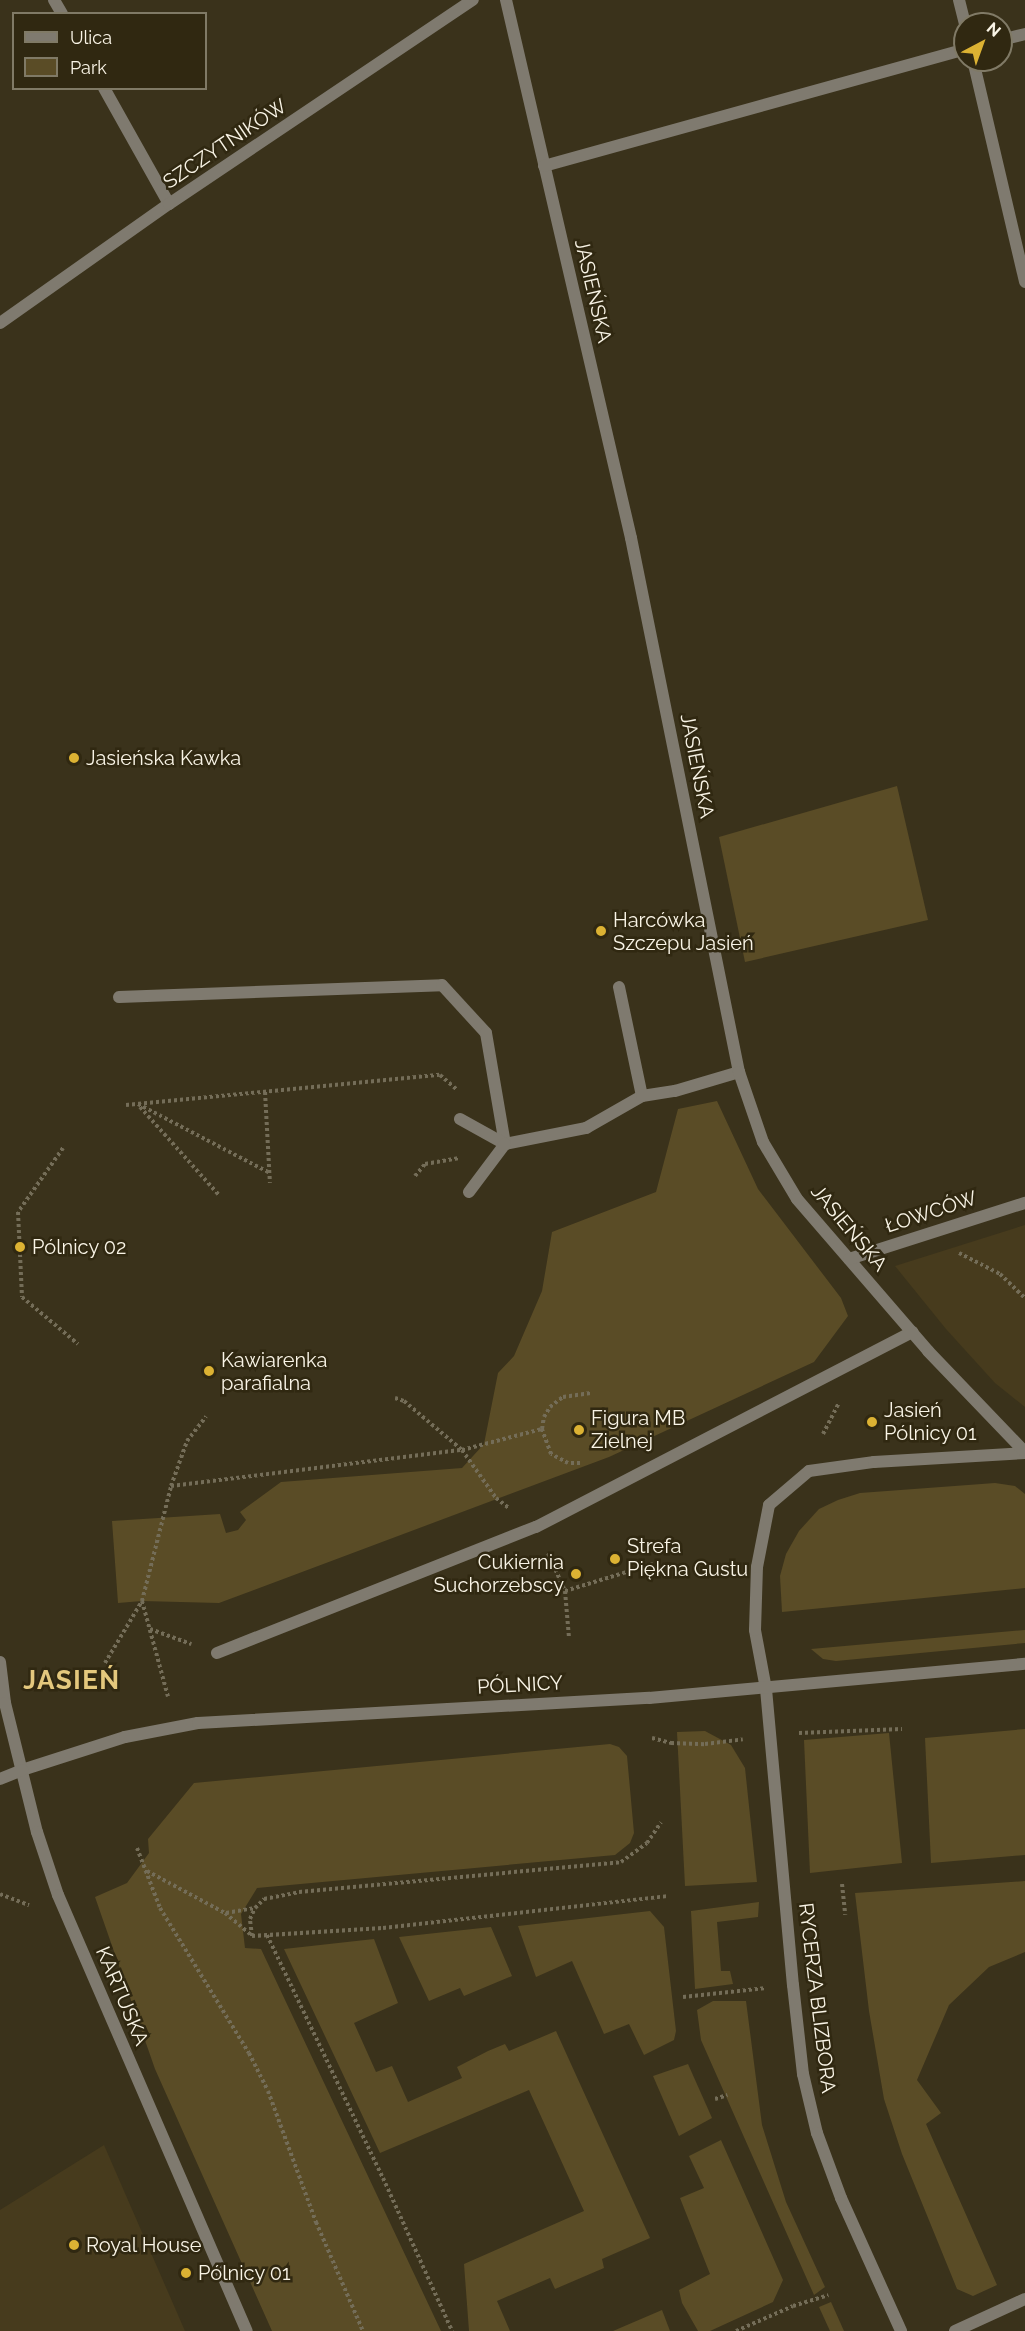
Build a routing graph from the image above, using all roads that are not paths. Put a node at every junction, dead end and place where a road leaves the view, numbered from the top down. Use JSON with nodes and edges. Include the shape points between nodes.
{"nodes":[{"id":1,"x":473,"y":0,"type":"edge"},
{"id":2,"x":506,"y":0,"type":"edge"},
{"id":3,"x":953,"y":52,"type":"edge"},
{"id":4,"x":976,"y":72,"type":"edge"},
{"id":5,"x":105,"y":90,"type":"edge"},
{"id":6,"x":544,"y":166,"type":"junction"},
{"id":7,"x":169,"y":204,"type":"junction"},
{"id":8,"x":1025,"y":282,"type":"edge"},
{"id":9,"x":0,"y":323,"type":"edge"},
{"id":10,"x":619,"y":987,"type":"dead end"},
{"id":11,"x":119,"y":997,"type":"dead end"},
{"id":12,"x":739,"y":1072,"type":"junction"},
{"id":13,"x":642,"y":1096,"type":"junction"},
{"id":14,"x":460,"y":1119,"type":"road end"},
{"id":15,"x":505,"y":1144,"type":"junction"},
{"id":16,"x":469,"y":1192,"type":"dead end"},
{"id":17,"x":1025,"y":1203,"type":"edge"},
{"id":18,"x":849,"y":1259,"type":"junction"},
{"id":19,"x":912,"y":1332,"type":"junction"},
{"id":20,"x":1025,"y":1452,"type":"edge"},
{"id":21,"x":217,"y":1653,"type":"road end"},
{"id":22,"x":0,"y":1662,"type":"edge"},
{"id":23,"x":1025,"y":1664,"type":"edge"},
{"id":24,"x":766,"y":1689,"type":"junction"},
{"id":25,"x":22,"y":1770,"type":"junction"},
{"id":26,"x":0,"y":1779,"type":"edge"},
{"id":27,"x":1025,"y":2300,"type":"edge"},
{"id":28,"x":247,"y":2331,"type":"edge"},
{"id":29,"x":901,"y":2331,"type":"edge"},
{"id":30,"x":955,"y":2331,"type":"edge"}],
"edges":[{"from":1,"to":7,"type":"street","name":"SZCZYTNIKÓW"},
{"from":2,"to":6,"type":"street","name":"JASIEŃSKA"},
{"from":3,"to":6,"type":"street"},
{"from":4,"to":8,"type":"street"},
{"from":5,"to":7,"type":"street"},
{"from":6,"to":12,"type":"street","name":"JASIEŃSKA","via":[[631,538]]},
{"from":7,"to":9,"type":"street","name":"SZCZYTNIKÓW"},
{"from":10,"to":13,"type":"street"},
{"from":11,"to":15,"type":"street","via":[[442,986],[486,1033]]},
{"from":12,"to":13,"type":"street"},
{"from":12,"to":18,"type":"street","name":"JASIEŃSKA","via":[[763,1142],[797,1199]]},
{"from":13,"to":15,"type":"street","via":[[586,1128]]},
{"from":14,"to":15,"type":"street"},
{"from":15,"to":16,"type":"street"},
{"from":17,"to":18,"type":"street","name":"ŁOWCÓW"},
{"from":18,"to":19,"type":"street","name":"JASIEŃSKA"},
{"from":19,"to":20,"type":"street","name":"JASIEŃSKA"},
{"from":19,"to":21,"type":"street","via":[[536,1527]]},
{"from":20,"to":24,"type":"street","name":"RYCERZA BLIZBORA","via":[[874,1462],[809,1471],[769,1505],[757,1567],[754,1630]]},
{"from":22,"to":25,"type":"street","name":"KARTUSKA","via":[[5,1703]]},
{"from":23,"to":24,"type":"street","name":"PÓLNICY"},
{"from":24,"to":25,"type":"street","name":"PÓLNICY","via":[[198,1723],[125,1737]]},
{"from":24,"to":29,"type":"street","name":"RYCERZA BLIZBORA","via":[[803,2074],[817,2133],[841,2198]]},
{"from":25,"to":26,"type":"street","name":"PÓLNICY"},
{"from":25,"to":28,"type":"street","name":"KARTUSKA","via":[[58,1895]]},
{"from":27,"to":30,"type":"street"}]}
